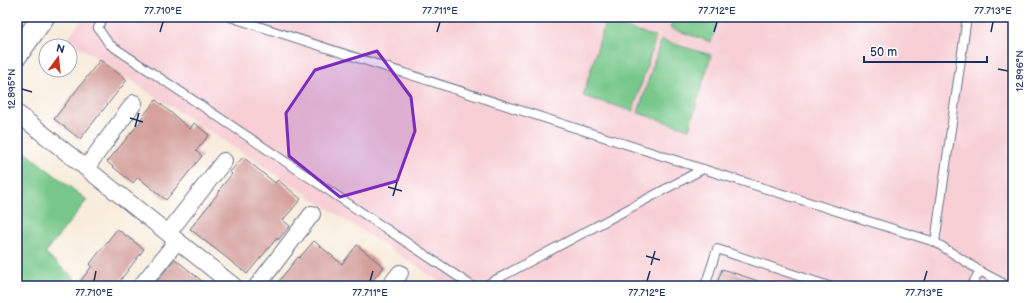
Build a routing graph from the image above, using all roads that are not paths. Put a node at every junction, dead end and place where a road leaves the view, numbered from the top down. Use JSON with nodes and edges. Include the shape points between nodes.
{"nodes":[{"id":1,"x":43,"y":17,"type":"edge"},
{"id":2,"x":104,"y":17,"type":"edge"},
{"id":3,"x":230,"y":17,"type":"edge"},
{"id":4,"x":967,"y":17,"type":"edge"},
{"id":5,"x":17,"y":54,"type":"edge"},
{"id":6,"x":134,"y":103,"type":"dead end"},
{"id":7,"x":17,"y":113,"type":"edge"},
{"id":8,"x":224,"y":161,"type":"dead end"},
{"id":9,"x":86,"y":168,"type":"junction"},
{"id":10,"x":703,"y":169,"type":"junction"},
{"id":11,"x":312,"y":214,"type":"dead end"},
{"id":12,"x":172,"y":237,"type":"junction"},
{"id":13,"x":935,"y":242,"type":"junction"},
{"id":14,"x":980,"y":271,"type":"junction"},
{"id":15,"x":400,"y":273,"type":"dead end"},
{"id":16,"x":141,"y":286,"type":"edge"},
{"id":17,"x":234,"y":286,"type":"edge"},
{"id":18,"x":257,"y":286,"type":"edge"},
{"id":19,"x":390,"y":286,"type":"edge"},
{"id":20,"x":472,"y":286,"type":"edge"},
{"id":21,"x":484,"y":286,"type":"edge"},
{"id":22,"x":705,"y":286,"type":"edge"},
{"id":23,"x":829,"y":286,"type":"edge"},
{"id":24,"x":971,"y":286,"type":"edge"},
{"id":25,"x":1008,"y":286,"type":"edge"}],
"edges":[{"from":1,"to":5,"type":"street"},
{"from":2,"to":20,"type":"lane","via":[[98,28],[109,44]]},
{"from":3,"to":10,"type":"lane"},
{"from":4,"to":13,"type":"lane"},
{"from":6,"to":9,"type":"street"},
{"from":7,"to":9,"type":"street"},
{"from":8,"to":12,"type":"street"},
{"from":9,"to":12,"type":"street"},
{"from":10,"to":13,"type":"lane"},
{"from":10,"to":21,"type":"lane"},
{"from":11,"to":18,"type":"street"},
{"from":12,"to":16,"type":"street"},
{"from":12,"to":17,"type":"street"},
{"from":13,"to":14,"type":"lane"},
{"from":14,"to":24,"type":"lane"},
{"from":14,"to":25,"type":"lane"},
{"from":15,"to":19,"type":"street"},
{"from":22,"to":23,"type":"lane","via":[[717,249]]}]}
